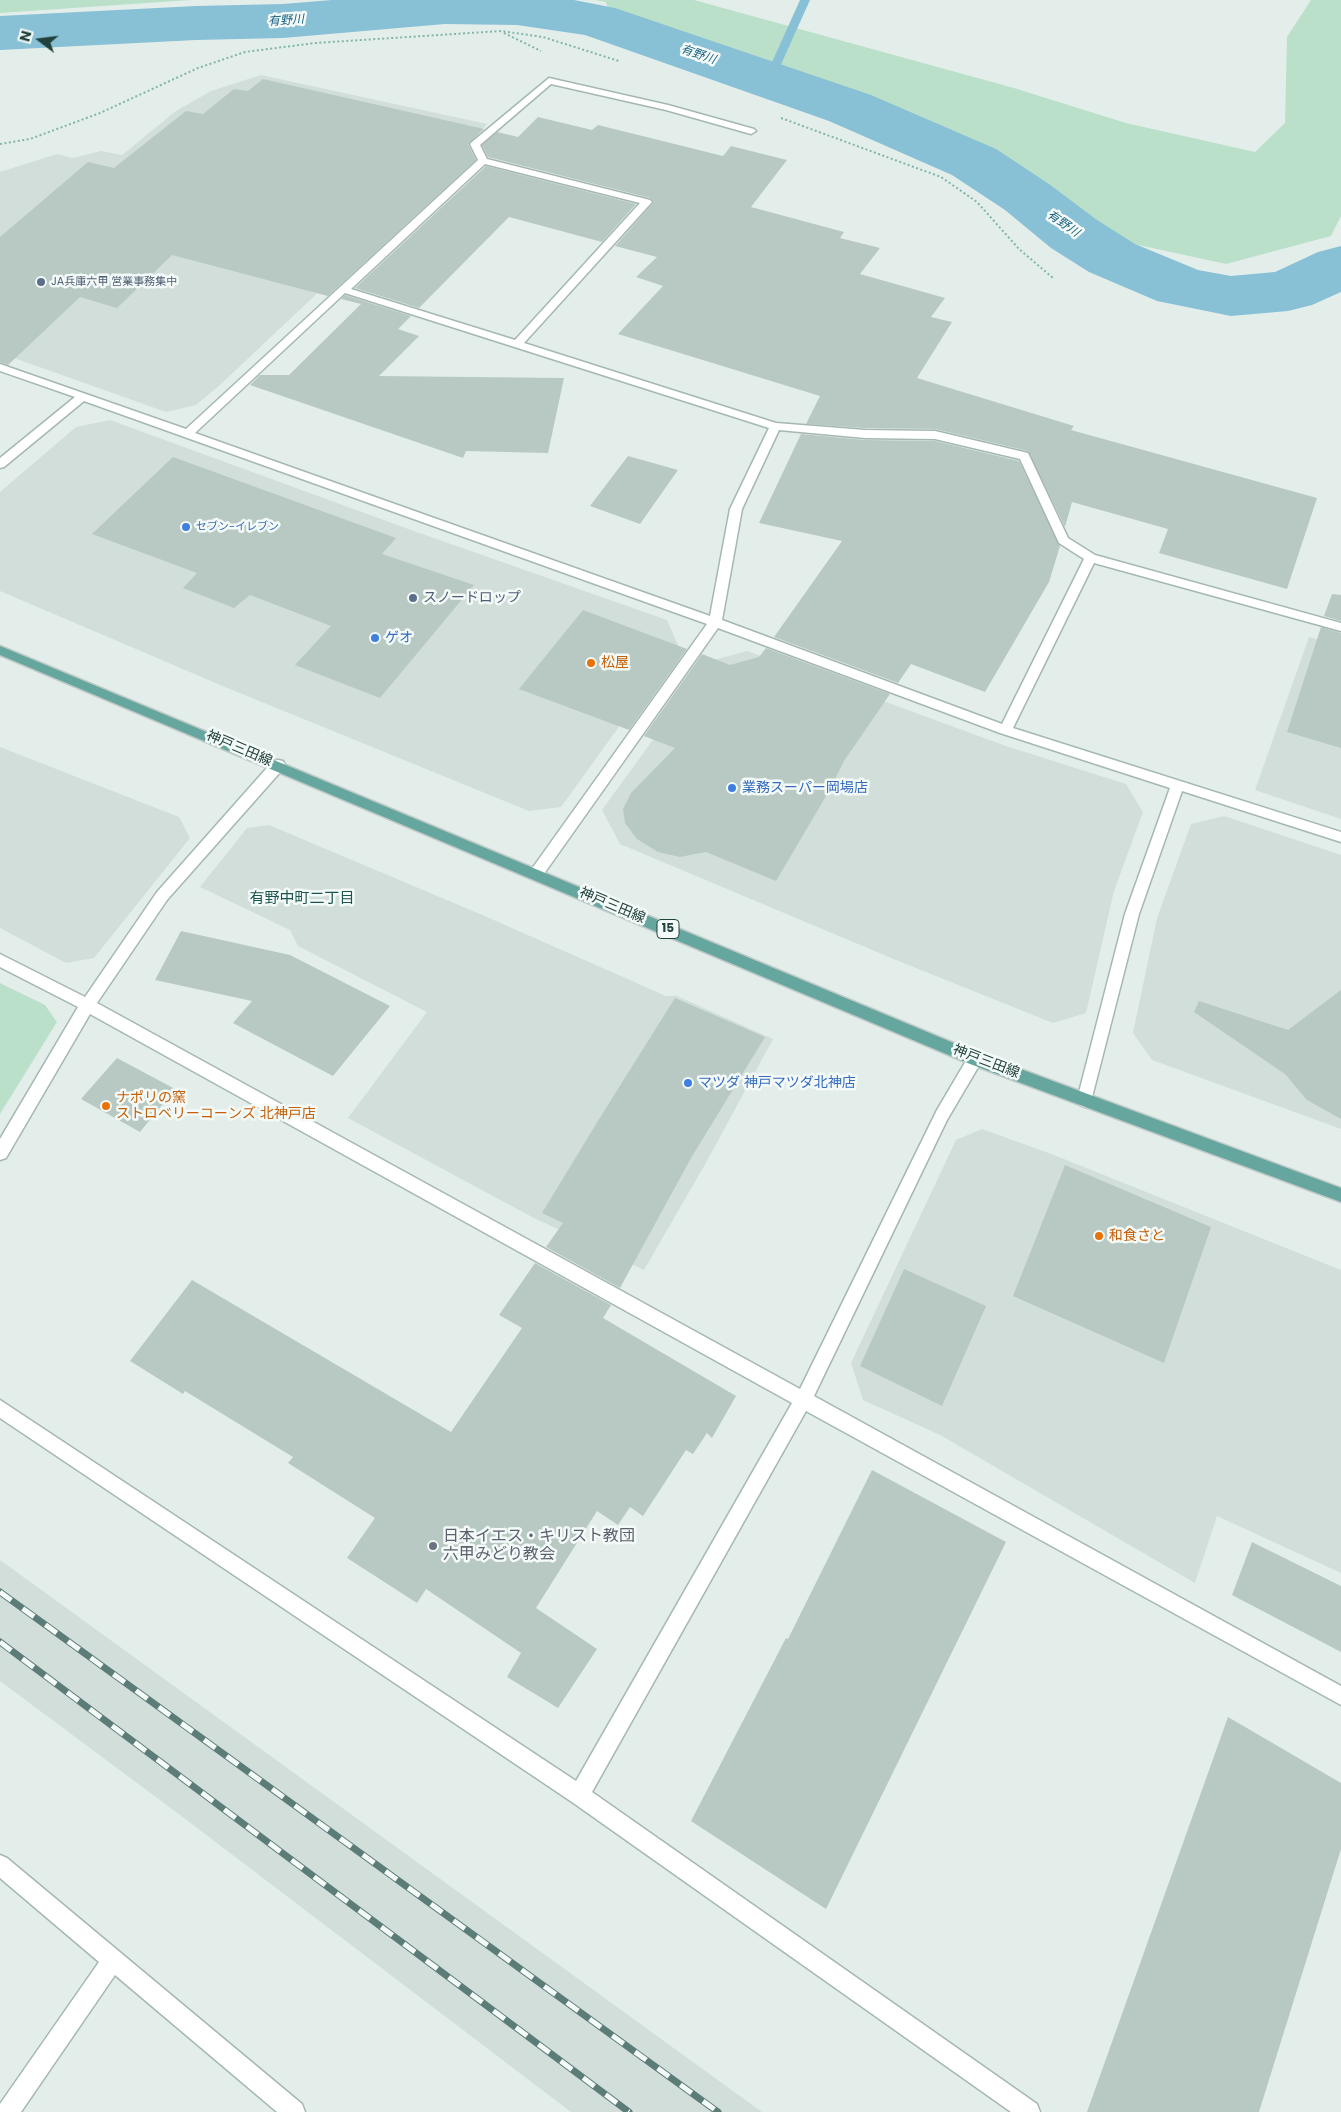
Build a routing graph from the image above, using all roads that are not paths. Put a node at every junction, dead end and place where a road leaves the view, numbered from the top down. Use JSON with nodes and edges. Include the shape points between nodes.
{"nodes":[{"id":1,"x":751,"y":131,"type":"dead end"},
{"id":2,"x":483,"y":161,"type":"junction"},
{"id":3,"x":345,"y":290,"type":"junction"},
{"id":4,"x":516,"y":345,"type":"junction"},
{"id":5,"x":0,"y":367,"type":"edge"},
{"id":6,"x":82,"y":397,"type":"junction"},
{"id":7,"x":776,"y":426,"type":"junction"},
{"id":8,"x":187,"y":434,"type":"junction"},
{"id":9,"x":0,"y":464,"type":"edge"},
{"id":10,"x":1091,"y":558,"type":"junction"},
{"id":11,"x":715,"y":622,"type":"junction"},
{"id":12,"x":1341,"y":627,"type":"edge"},
{"id":13,"x":0,"y":650,"type":"edge"},
{"id":14,"x":1006,"y":730,"type":"junction"},
{"id":15,"x":278,"y":765,"type":"junction"},
{"id":16,"x":1178,"y":784,"type":"junction"},
{"id":17,"x":1341,"y":837,"type":"edge"},
{"id":18,"x":536,"y":874,"type":"junction"},
{"id":19,"x":0,"y":960,"type":"edge"},
{"id":20,"x":87,"y":1005,"type":"junction"},
{"id":21,"x":975,"y":1059,"type":"junction"},
{"id":22,"x":1085,"y":1100,"type":"junction"},
{"id":23,"x":0,"y":1153,"type":"edge"},
{"id":24,"x":1341,"y":1195,"type":"edge"},
{"id":25,"x":803,"y":1400,"type":"junction"},
{"id":26,"x":0,"y":1408,"type":"edge"},
{"id":27,"x":1341,"y":1696,"type":"edge"},
{"id":28,"x":580,"y":1795,"type":"junction"},
{"id":29,"x":0,"y":1865,"type":"edge"},
{"id":30,"x":113,"y":1960,"type":"junction"},
{"id":31,"x":8,"y":2112,"type":"edge"},
{"id":32,"x":294,"y":2112,"type":"edge"},
{"id":33,"x":1029,"y":2112,"type":"edge"}],
"edges":[{"from":1,"to":2,"type":"street","via":[[549,81],[475,144]]},
{"from":2,"to":3,"type":"street"},
{"from":2,"to":4,"type":"street","via":[[647,202]]},
{"from":3,"to":4,"type":"street"},
{"from":3,"to":8,"type":"street"},
{"from":4,"to":7,"type":"street"},
{"from":5,"to":6,"type":"street"},
{"from":6,"to":8,"type":"street"},
{"from":6,"to":9,"type":"street"},
{"from":7,"to":10,"type":"street","via":[[865,434],[935,434],[1024,456],[1063,540]]},
{"from":7,"to":11,"type":"street","via":[[736,509]]},
{"from":8,"to":11,"type":"street"},
{"from":10,"to":12,"type":"street"},
{"from":10,"to":14,"type":"street"},
{"from":11,"to":14,"type":"street"},
{"from":11,"to":18,"type":"street"},
{"from":13,"to":15,"type":"main road","name":"神戸三田線","number":"15"},
{"from":14,"to":16,"type":"street"},
{"from":15,"to":18,"type":"main road","name":"神戸三田線","number":"15"},
{"from":15,"to":20,"type":"street","via":[[162,896]]},
{"from":16,"to":17,"type":"street"},
{"from":16,"to":22,"type":"street","via":[[1132,914]]},
{"from":18,"to":21,"type":"main road","name":"神戸三田線","number":"15"},
{"from":19,"to":20,"type":"street"},
{"from":20,"to":23,"type":"street"},
{"from":20,"to":25,"type":"street"},
{"from":21,"to":22,"type":"main road","name":"神戸三田線","number":"15"},
{"from":21,"to":25,"type":"street","via":[[942,1115]]},
{"from":22,"to":24,"type":"main road","name":"神戸三田線","number":"15"},
{"from":25,"to":27,"type":"street"},
{"from":25,"to":28,"type":"street"},
{"from":26,"to":28,"type":"street"},
{"from":28,"to":33,"type":"street"},
{"from":29,"to":30,"type":"street"},
{"from":30,"to":31,"type":"street"},
{"from":30,"to":32,"type":"street"}]}
